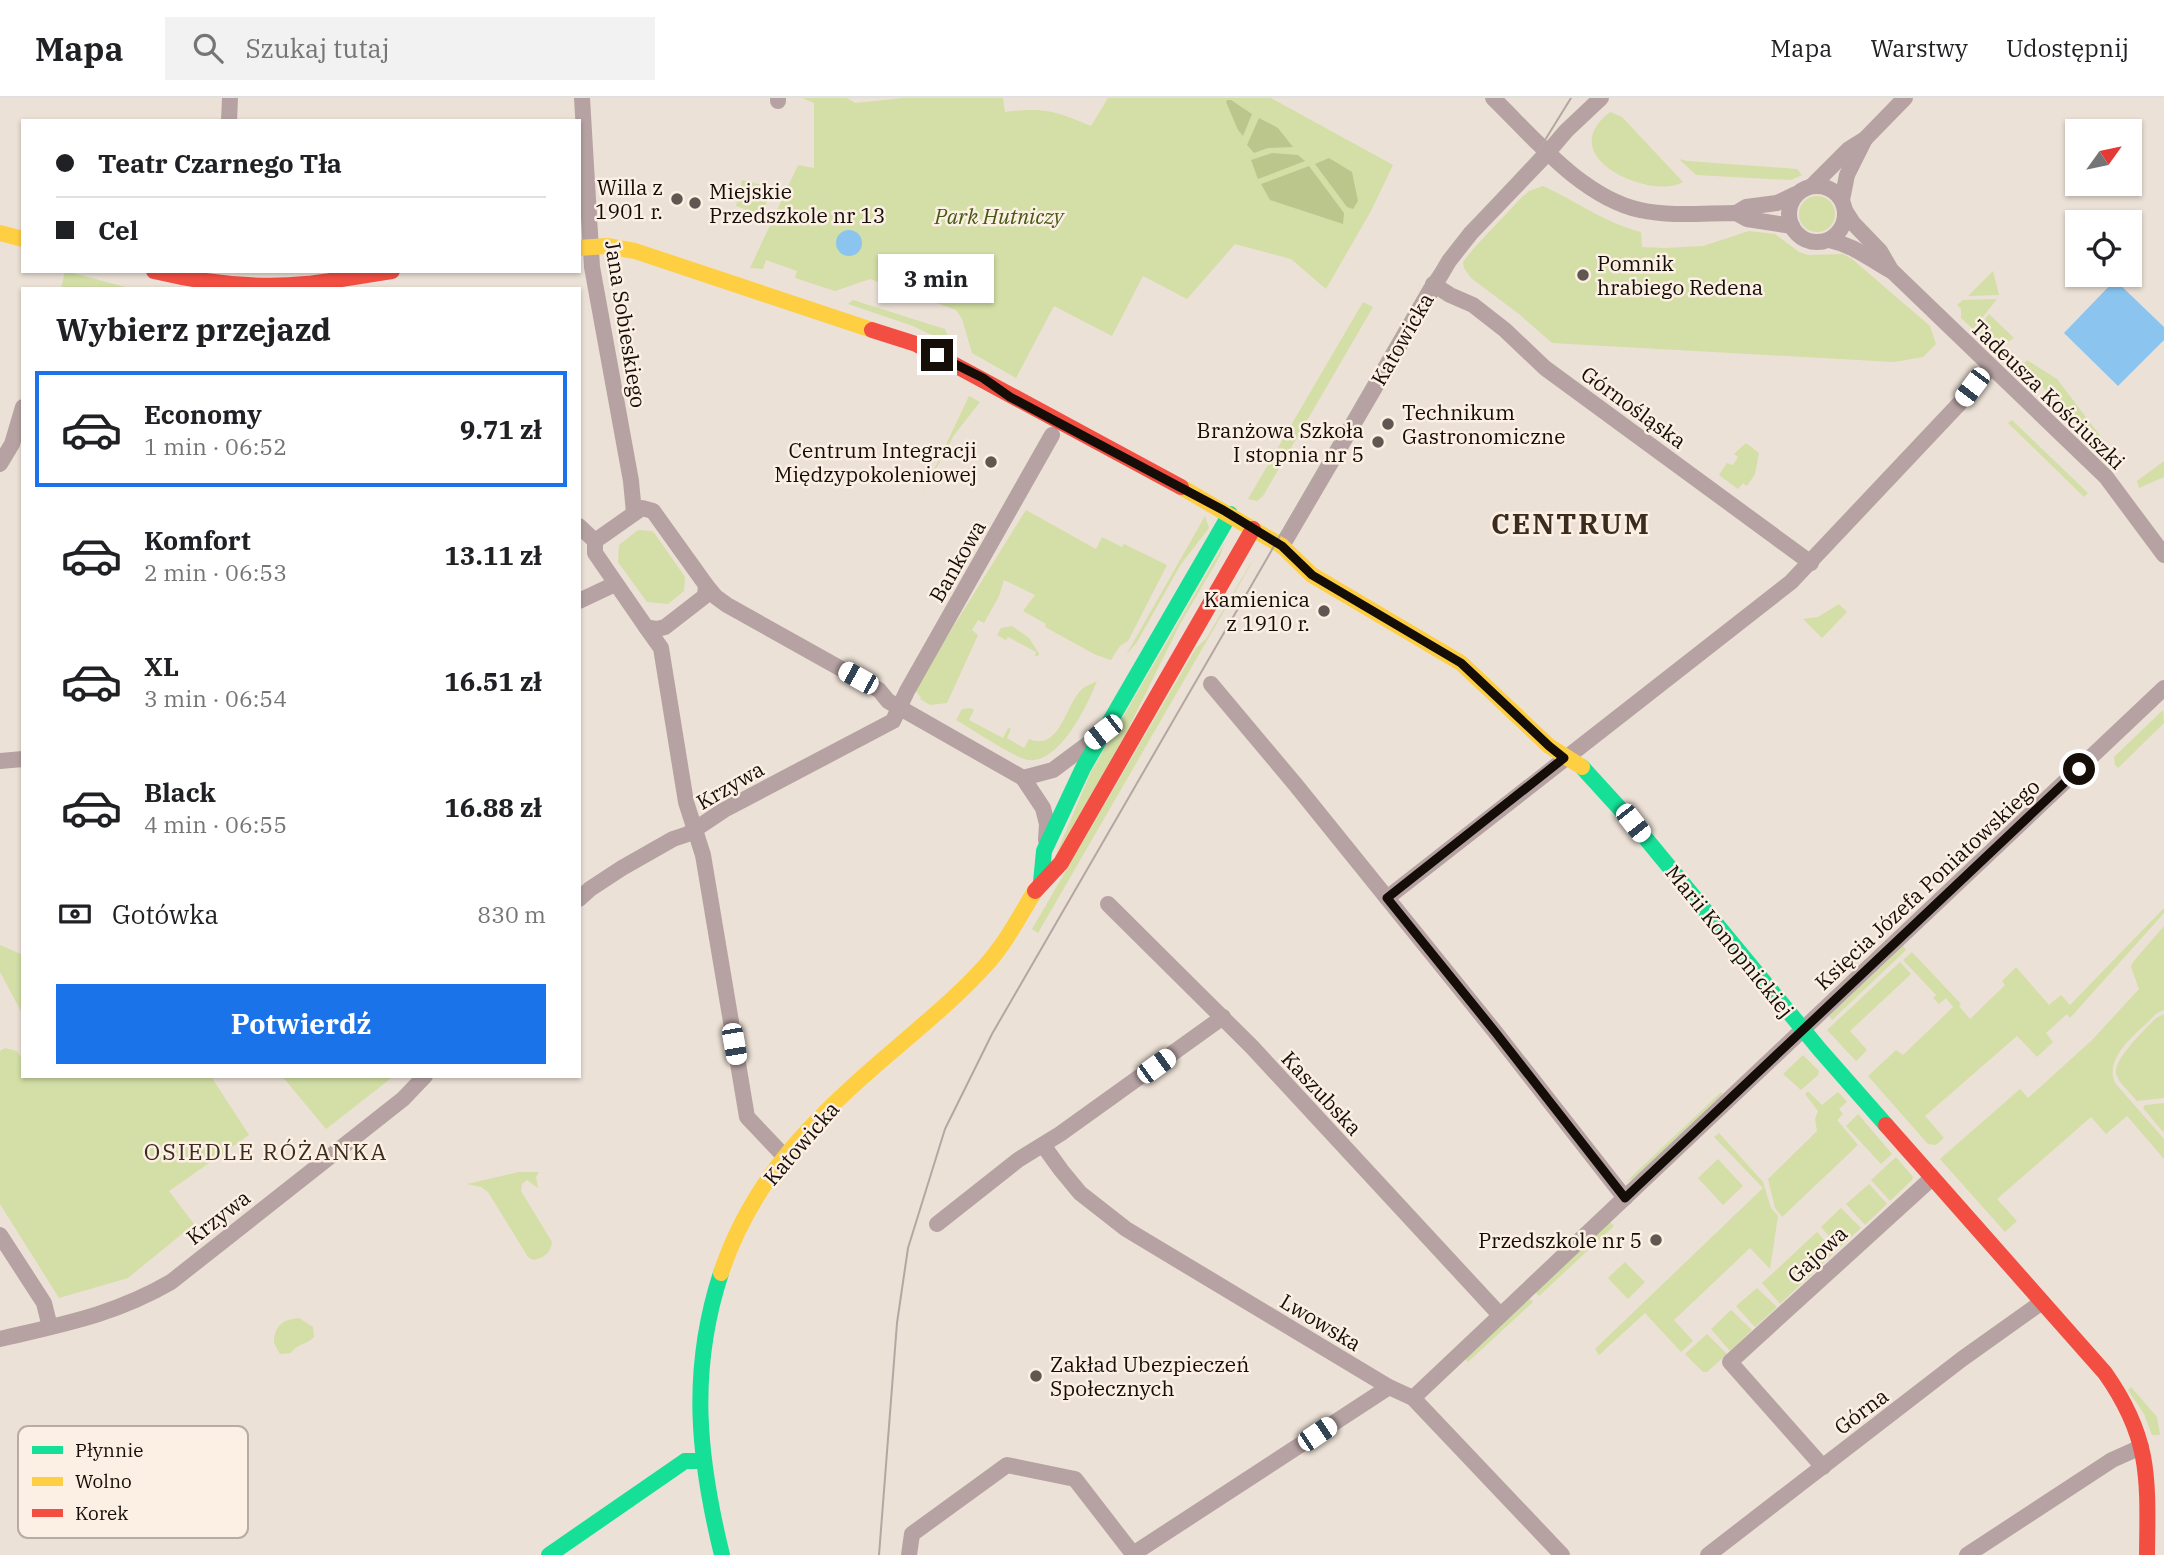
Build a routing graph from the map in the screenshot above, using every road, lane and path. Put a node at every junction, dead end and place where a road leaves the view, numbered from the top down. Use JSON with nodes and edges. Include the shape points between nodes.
{"nodes":[{"id":1,"x":230,"y":98,"type":"edge"},
{"id":2,"x":582,"y":98,"type":"edge"},
{"id":3,"x":1493,"y":98,"type":"edge"},
{"id":4,"x":1601,"y":98,"type":"edge"},
{"id":5,"x":1905,"y":98,"type":"edge"},
{"id":6,"x":229,"y":119,"type":"edge"},
{"id":7,"x":1865,"y":139,"type":"junction"},
{"id":8,"x":1548,"y":151,"type":"junction"},
{"id":9,"x":1812,"y":186,"type":"junction"},
{"id":10,"x":1797,"y":194,"type":"junction"},
{"id":11,"x":1844,"y":206,"type":"junction"},
{"id":12,"x":1736,"y":213,"type":"junction"},
{"id":13,"x":1792,"y":226,"type":"junction"},
{"id":14,"x":0,"y":233,"type":"edge"},
{"id":15,"x":21,"y":238,"type":"edge"},
{"id":16,"x":1829,"y":240,"type":"junction"},
{"id":17,"x":585,"y":248,"type":"edge"},
{"id":18,"x":1893,"y":272,"type":"junction"},
{"id":19,"x":160,"y":273,"type":"edge"},
{"id":20,"x":377,"y":273,"type":"edge"},
{"id":21,"x":230,"y":281,"type":"edge"},
{"id":22,"x":193,"y":284,"type":"edge"},
{"id":23,"x":1433,"y":285,"type":"junction"},
{"id":24,"x":1991,"y":367,"type":"junction"},
{"id":25,"x":21,"y":414,"type":"edge"},
{"id":26,"x":1052,"y":435,"type":"dead end"},
{"id":27,"x":0,"y":464,"type":"edge"},
{"id":28,"x":634,"y":513,"type":"junction"},
{"id":29,"x":1230,"y":514,"type":"junction"},
{"id":30,"x":581,"y":528,"type":"edge"},
{"id":31,"x":1253,"y":529,"type":"junction"},
{"id":32,"x":595,"y":541,"type":"junction"},
{"id":33,"x":1282,"y":546,"type":"junction"},
{"id":34,"x":2164,"y":555,"type":"edge"},
{"id":35,"x":1811,"y":563,"type":"junction"},
{"id":36,"x":615,"y":584,"type":"junction"},
{"id":37,"x":706,"y":585,"type":"junction"},
{"id":38,"x":581,"y":600,"type":"edge"},
{"id":39,"x":646,"y":627,"type":"junction"},
{"id":40,"x":1211,"y":684,"type":"dead end"},
{"id":41,"x":2164,"y":688,"type":"edge"},
{"id":42,"x":900,"y":708,"type":"junction"},
{"id":43,"x":1103,"y":732,"type":"junction"},
{"id":44,"x":1564,"y":758,"type":"junction"},
{"id":45,"x":21,"y":759,"type":"edge"},
{"id":46,"x":0,"y":761,"type":"edge"},
{"id":47,"x":1023,"y":778,"type":"junction"},
{"id":48,"x":695,"y":829,"type":"junction"},
{"id":49,"x":1044,"y":851,"type":"junction"},
{"id":50,"x":1041,"y":882,"type":"junction"},
{"id":51,"x":581,"y":897,"type":"edge"},
{"id":52,"x":1387,"y":898,"type":"junction"},
{"id":53,"x":1108,"y":904,"type":"dead end"},
{"id":54,"x":1223,"y":1017,"type":"junction"},
{"id":55,"x":1802,"y":1029,"type":"junction"},
{"id":56,"x":423,"y":1078,"type":"edge"},
{"id":57,"x":1043,"y":1145,"type":"junction"},
{"id":58,"x":784,"y":1156,"type":"junction"},
{"id":59,"x":1932,"y":1178,"type":"junction"},
{"id":60,"x":1625,"y":1198,"type":"junction"},
{"id":61,"x":937,"y":1224,"type":"dead end"},
{"id":62,"x":0,"y":1235,"type":"edge"},
{"id":63,"x":2042,"y":1302,"type":"junction"},
{"id":64,"x":1500,"y":1315,"type":"junction"},
{"id":65,"x":50,"y":1327,"type":"junction"},
{"id":66,"x":0,"y":1339,"type":"edge"},
{"id":67,"x":1389,"y":1387,"type":"junction"},
{"id":68,"x":1413,"y":1398,"type":"junction"},
{"id":69,"x":2141,"y":1447,"type":"junction"},
{"id":70,"x":702,"y":1461,"type":"junction"},
{"id":71,"x":1823,"y":1467,"type":"junction"},
{"id":72,"x":549,"y":1555,"type":"edge"},
{"id":73,"x":722,"y":1555,"type":"edge"},
{"id":74,"x":909,"y":1555,"type":"edge"},
{"id":75,"x":1562,"y":1555,"type":"edge"},
{"id":76,"x":1708,"y":1555,"type":"edge"},
{"id":77,"x":1966,"y":1555,"type":"edge"},
{"id":78,"x":2147,"y":1555,"type":"edge"}],
"edges":[{"from":1,"to":6,"type":"street"},
{"from":2,"to":17,"type":"street","name":"Jana Sobieskiego"},
{"from":3,"to":8,"type":"street"},
{"from":4,"to":8,"type":"street","name":"Katowicka"},
{"from":5,"to":7,"type":"street"},
{"from":7,"to":9,"type":"street"},
{"from":7,"to":11,"type":"street","via":[[1847,175]]},
{"from":8,"to":12,"type":"street","via":[[1592,188],[1630,207],[1655,212]]},
{"from":8,"to":23,"type":"street","name":"Katowicka","via":[[1471,233]]},
{"from":9,"to":10,"type":"street"},
{"from":9,"to":11,"type":"street","via":[[1826,187]]},
{"from":10,"to":12,"type":"street","via":[[1777,204],[1746,207]]},
{"from":10,"to":13,"type":"street","via":[[1790,206]]},
{"from":11,"to":16,"type":"street","via":[[1846,219]]},
{"from":11,"to":18,"type":"street","name":"Tadeusza Kościuszki"},
{"from":12,"to":13,"type":"street"},
{"from":13,"to":16,"type":"street","via":[[1808,241]]},
{"from":14,"to":15,"type":"street"},
{"from":16,"to":18,"type":"street","name":"Tadeusza Kościuszki","via":[[1853,247]]},
{"from":17,"to":28,"type":"street","name":"Jana Sobieskiego"},
{"from":17,"to":29,"type":"street","name":"Marii Konopnickiej","via":[[617,247],[640,253],[916,344]]},
{"from":18,"to":24,"type":"street","name":"Tadeusza Kościuszki"},
{"from":19,"to":22,"type":"street"},
{"from":20,"to":21,"type":"street","via":[[296,285]]},
{"from":21,"to":22,"type":"street"},
{"from":23,"to":33,"type":"street","name":"Katowicka"},
{"from":23,"to":35,"type":"street","name":"Górnośląska","via":[[1473,305],[1545,368]]},
{"from":24,"to":34,"type":"street","name":"Tadeusza Kościuszki","via":[[2106,477]]},
{"from":24,"to":35,"type":"street"},
{"from":25,"to":27,"type":"street"},
{"from":26,"to":42,"type":"street","name":"Bankowa"},
{"from":28,"to":32,"type":"street"},
{"from":28,"to":37,"type":"street","via":[[642,508],[653,511]]},
{"from":29,"to":31,"type":"street","name":"Marii Konopnickiej"},
{"from":29,"to":43,"type":"street","name":"Katowicka"},
{"from":30,"to":32,"type":"street"},
{"from":31,"to":33,"type":"street","name":"Marii Konopnickiej"},
{"from":31,"to":50,"type":"street","name":"Katowicka","via":[[1061,863]]},
{"from":32,"to":36,"type":"street","via":[[595,553]]},
{"from":33,"to":44,"type":"street","name":"Marii Konopnickiej","via":[[1312,575],[1461,663]]},
{"from":35,"to":44,"type":"street"},
{"from":36,"to":38,"type":"street"},
{"from":36,"to":39,"type":"street"},
{"from":37,"to":39,"type":"street","via":[[705,596],[665,627]]},
{"from":37,"to":42,"type":"street","via":[[727,605],[879,690]]},
{"from":39,"to":48,"type":"street","via":[[661,648],[686,802]]},
{"from":40,"to":52,"type":"street"},
{"from":41,"to":55,"type":"street","name":"Księcia Józefa Poniatowskiego"},
{"from":42,"to":47,"type":"street"},
{"from":42,"to":48,"type":"street","name":"Krzywa","via":[[893,721]]},
{"from":43,"to":47,"type":"street","via":[[1053,770]]},
{"from":43,"to":49,"type":"street","name":"Katowicka"},
{"from":44,"to":52,"type":"street"},
{"from":44,"to":55,"type":"street","name":"Marii Konopnickiej","via":[[1587,770]]},
{"from":45,"to":46,"type":"street"},
{"from":47,"to":49,"type":"street","via":[[1043,808]]},
{"from":48,"to":51,"type":"street","name":"Krzywa","via":[[622,868]]},
{"from":48,"to":58,"type":"street","via":[[747,1117]]},
{"from":49,"to":50,"type":"street","name":"Katowicka"},
{"from":50,"to":58,"type":"street","name":"Katowicka","via":[[1002,945],[973,978],[829,1107]]},
{"from":52,"to":60,"type":"street"},
{"from":53,"to":54,"type":"street","name":"Kaszubska"},
{"from":54,"to":57,"type":"street"},
{"from":54,"to":64,"type":"street","name":"Kaszubska"},
{"from":55,"to":59,"type":"street","name":"Marii Konopnickiej"},
{"from":55,"to":60,"type":"street","name":"Księcia Józefa Poniatowskiego"},
{"from":56,"to":65,"type":"street","name":"Krzywa","via":[[403,1099],[171,1282],[111,1311]]},
{"from":57,"to":61,"type":"street"},
{"from":57,"to":67,"type":"street","name":"Lwowska","via":[[1080,1193],[1126,1229]]},
{"from":58,"to":70,"type":"street","name":"Katowicka","via":[[738,1231],[711,1307],[699,1390]]},
{"from":59,"to":63,"type":"street","name":"Marii Konopnickiej"},
{"from":59,"to":71,"type":"street","name":"Gajowa","via":[[1730,1362]]},
{"from":60,"to":64,"type":"street","name":"Księcia Józefa Poniatowskiego"},
{"from":62,"to":65,"type":"street","via":[[44,1303]]},
{"from":63,"to":69,"type":"street","name":"Marii Konopnickiej","via":[[2117,1389]]},
{"from":63,"to":71,"type":"street","name":"Górna"},
{"from":64,"to":68,"type":"street","name":"Księcia Józefa Poniatowskiego"},
{"from":65,"to":66,"type":"street","name":"Krzywa"},
{"from":67,"to":68,"type":"street","name":"Lwowska"},
{"from":67,"to":74,"type":"street","via":[[1133,1554],[1075,1479],[1007,1465],[912,1534]]},
{"from":68,"to":75,"type":"street","name":"Lwowska"},
{"from":69,"to":77,"type":"street","via":[[2112,1460]]},
{"from":69,"to":78,"type":"street","name":"Marii Konopnickiej","via":[[2148,1482]]},
{"from":70,"to":72,"type":"street","via":[[685,1461]]},
{"from":70,"to":73,"type":"street","name":"Katowicka"},
{"from":71,"to":76,"type":"street","name":"Górna"}]}
